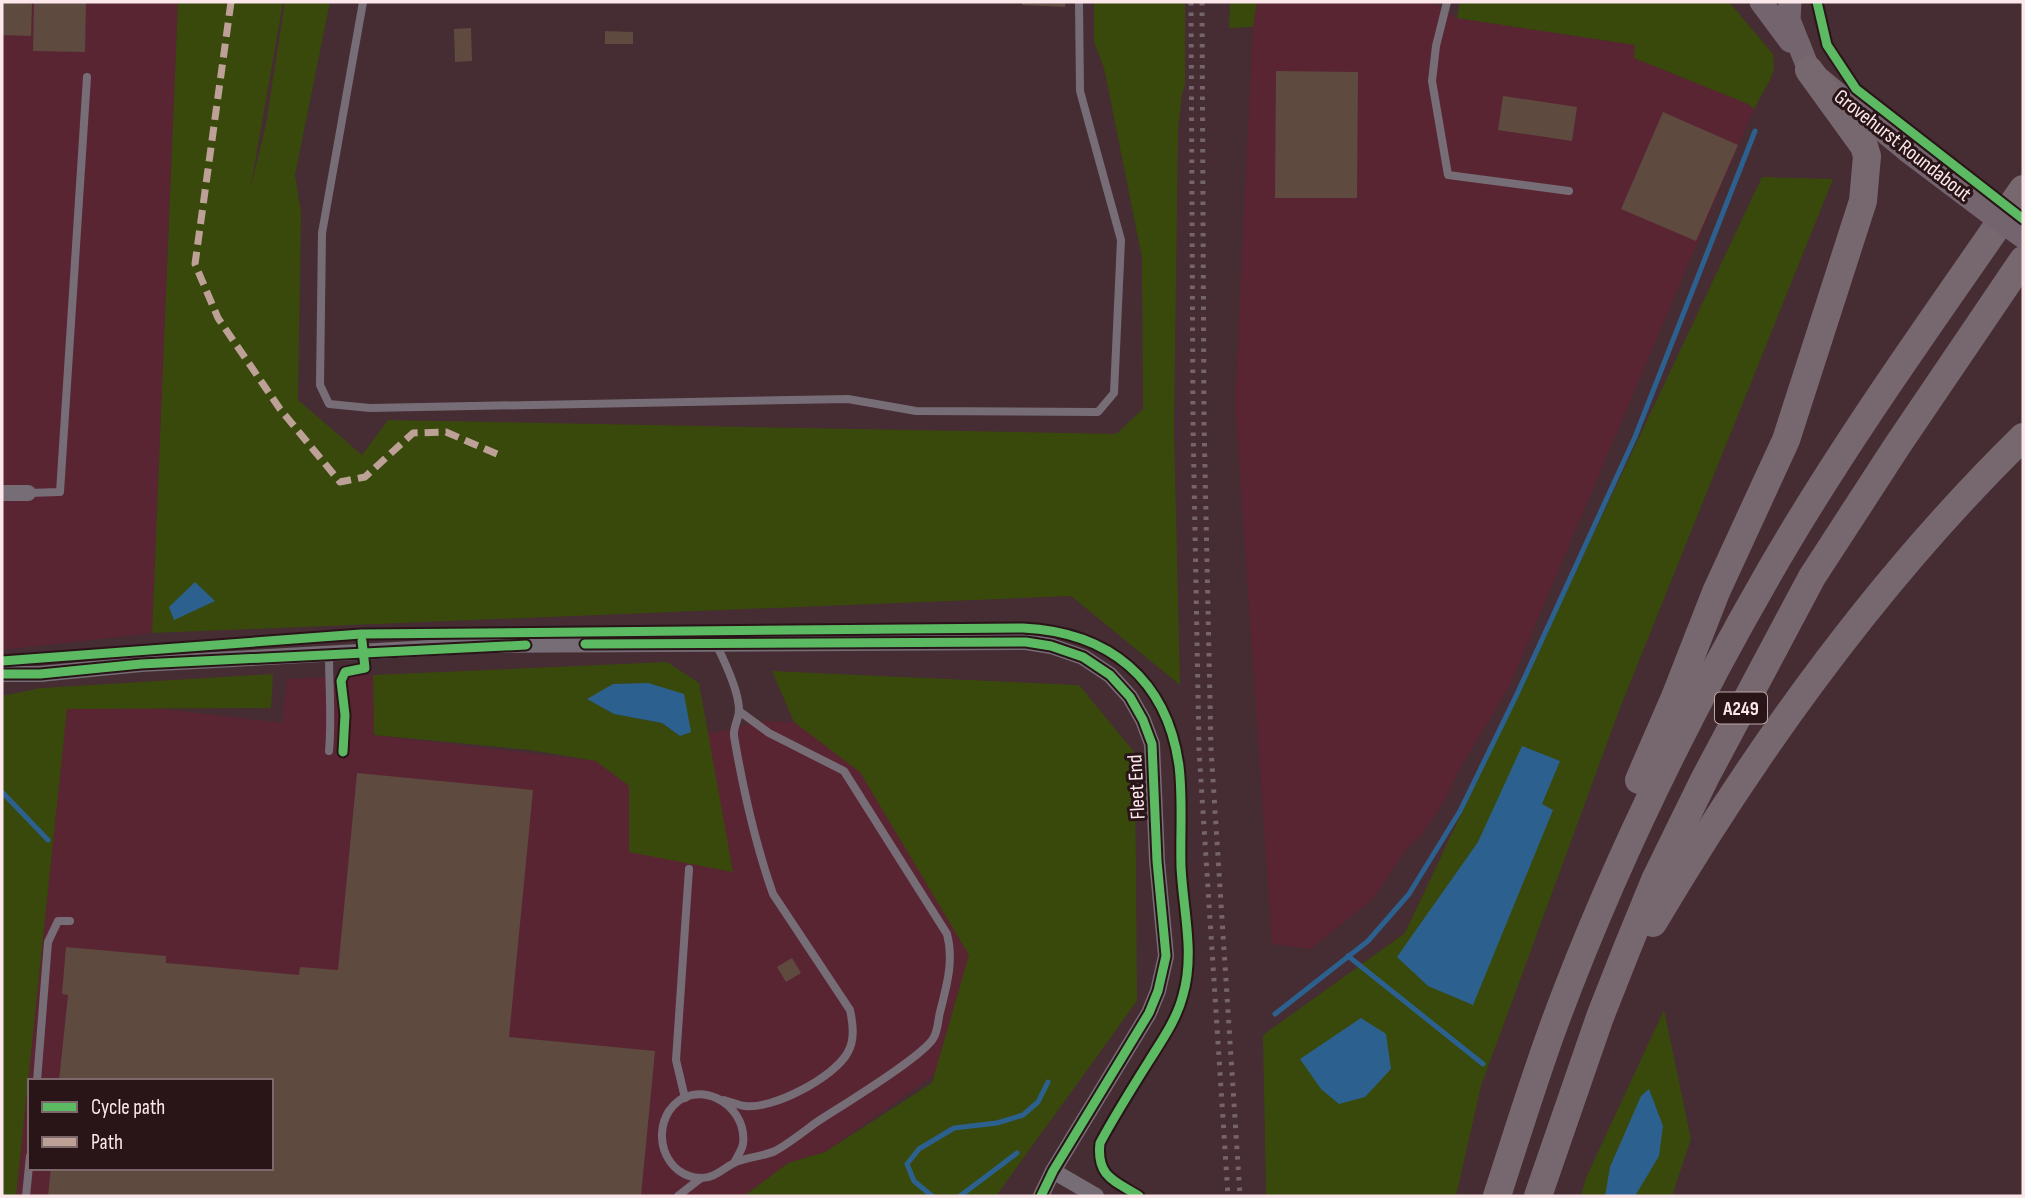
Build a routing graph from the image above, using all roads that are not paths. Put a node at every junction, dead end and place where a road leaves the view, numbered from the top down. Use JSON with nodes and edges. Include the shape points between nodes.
{"nodes":[{"id":1,"x":363,"y":2,"type":"edge"},
{"id":2,"x":1079,"y":2,"type":"edge"},
{"id":3,"x":1447,"y":2,"type":"edge"},
{"id":4,"x":1761,"y":2,"type":"edge"},
{"id":5,"x":1790,"y":2,"type":"edge"},
{"id":6,"x":1809,"y":70,"type":"junction"},
{"id":7,"x":87,"y":78,"type":"dead end"},
{"id":8,"x":2023,"y":188,"type":"edge"},
{"id":9,"x":1569,"y":191,"type":"dead end"},
{"id":10,"x":2023,"y":237,"type":"edge"},
{"id":11,"x":2023,"y":260,"type":"edge"},
{"id":12,"x":2023,"y":437,"type":"edge"},
{"id":13,"x":2,"y":493,"type":"edge"},
{"id":14,"x":28,"y":493,"type":"joint"},
{"id":15,"x":716,"y":644,"type":"junction"},
{"id":16,"x":329,"y":654,"type":"junction"},
{"id":17,"x":2,"y":674,"type":"edge"},
{"id":18,"x":739,"y":710,"type":"junction"},
{"id":19,"x":329,"y":751,"type":"dead end"},
{"id":20,"x":689,"y":869,"type":"dead end"},
{"id":21,"x":70,"y":921,"type":"dead end"},
{"id":22,"x":1600,"y":1017,"type":"junction"},
{"id":23,"x":1556,"y":1020,"type":"junction"},
{"id":24,"x":37,"y":1079,"type":"edge"},
{"id":25,"x":685,"y":1098,"type":"junction"},
{"id":26,"x":721,"y":1099,"type":"junction"},
{"id":27,"x":734,"y":1163,"type":"junction"},
{"id":28,"x":29,"y":1170,"type":"edge"},
{"id":29,"x":1053,"y":1171,"type":"junction"},
{"id":30,"x":701,"y":1178,"type":"junction"},
{"id":31,"x":26,"y":1196,"type":"edge"},
{"id":32,"x":678,"y":1196,"type":"edge"},
{"id":33,"x":1041,"y":1196,"type":"edge"},
{"id":34,"x":1096,"y":1196,"type":"edge"},
{"id":35,"x":1497,"y":1196,"type":"edge"},
{"id":36,"x":1538,"y":1196,"type":"edge"}],
"edges":[{"from":1,"to":2,"type":"lane","via":[[322,233],[320,385],[329,404],[370,408],[848,399],[916,411],[1098,412],[1114,393],[1121,240],[1080,91]]},
{"from":3,"to":9,"type":"lane","via":[[1432,81],[1448,175]]},
{"from":4,"to":6,"type":"main road"},
{"from":5,"to":6,"type":"main road","name":"Grovehurst Roundabout","via":[[1789,20]]},
{"from":6,"to":10,"type":"main road","name":"Grovehurst Roundabout","bridge":true},
{"from":6,"to":23,"type":"highway","number":"A249","via":[[1864,146],[1863,201],[1786,440],[1716,592],[1566,964]]},
{"from":7,"to":14,"type":"lane","via":[[60,492]]},
{"from":8,"to":23,"type":"highway","number":"A249","via":[[1878,400],[1771,570],[1663,770]]},
{"from":11,"to":22,"type":"highway","number":"A249","via":[[1812,577],[1655,880]]},
{"from":12,"to":22,"type":"highway","number":"A249","via":[[1966,493],[1839,644],[1776,730],[1653,923]]},
{"from":13,"to":14,"type":"street"},
{"from":15,"to":16,"type":"street","name":"Fleet End","via":[[485,645]]},
{"from":15,"to":18,"type":"lane"},
{"from":15,"to":29,"type":"street","name":"Fleet End","via":[[1026,642],[1083,657],[1110,674],[1130,697],[1152,744],[1166,956],[1149,1013]]},
{"from":16,"to":17,"type":"street","name":"Fleet End"},
{"from":16,"to":19,"type":"lane"},
{"from":18,"to":26,"type":"lane","via":[[733,732],[773,894],[850,1010],[854,1031],[848,1052],[814,1083],[771,1103],[746,1106]]},
{"from":18,"to":27,"type":"lane","via":[[769,733],[844,771],[947,934],[951,948],[934,1039],[775,1151]]},
{"from":20,"to":25,"type":"lane","via":[[676,1060]]},
{"from":21,"to":24,"type":"lane","via":[[58,922],[48,942]]},
{"from":22,"to":36,"type":"highway","number":"A249"},
{"from":23,"to":35,"type":"highway","number":"A249"},
{"from":25,"to":26,"type":"lane","via":[[703,1094]]},
{"from":25,"to":30,"type":"lane","via":[[670,1109],[662,1125],[661,1144],[668,1161],[683,1173]]},
{"from":26,"to":27,"type":"lane","via":[[736,1111],[743,1128],[743,1146]]},
{"from":27,"to":30,"type":"lane","via":[[719,1174]]},
{"from":28,"to":31,"type":"lane"},
{"from":29,"to":33,"type":"street","name":"Fleet End"},
{"from":29,"to":34,"type":"street"},
{"from":30,"to":32,"type":"lane"}]}
